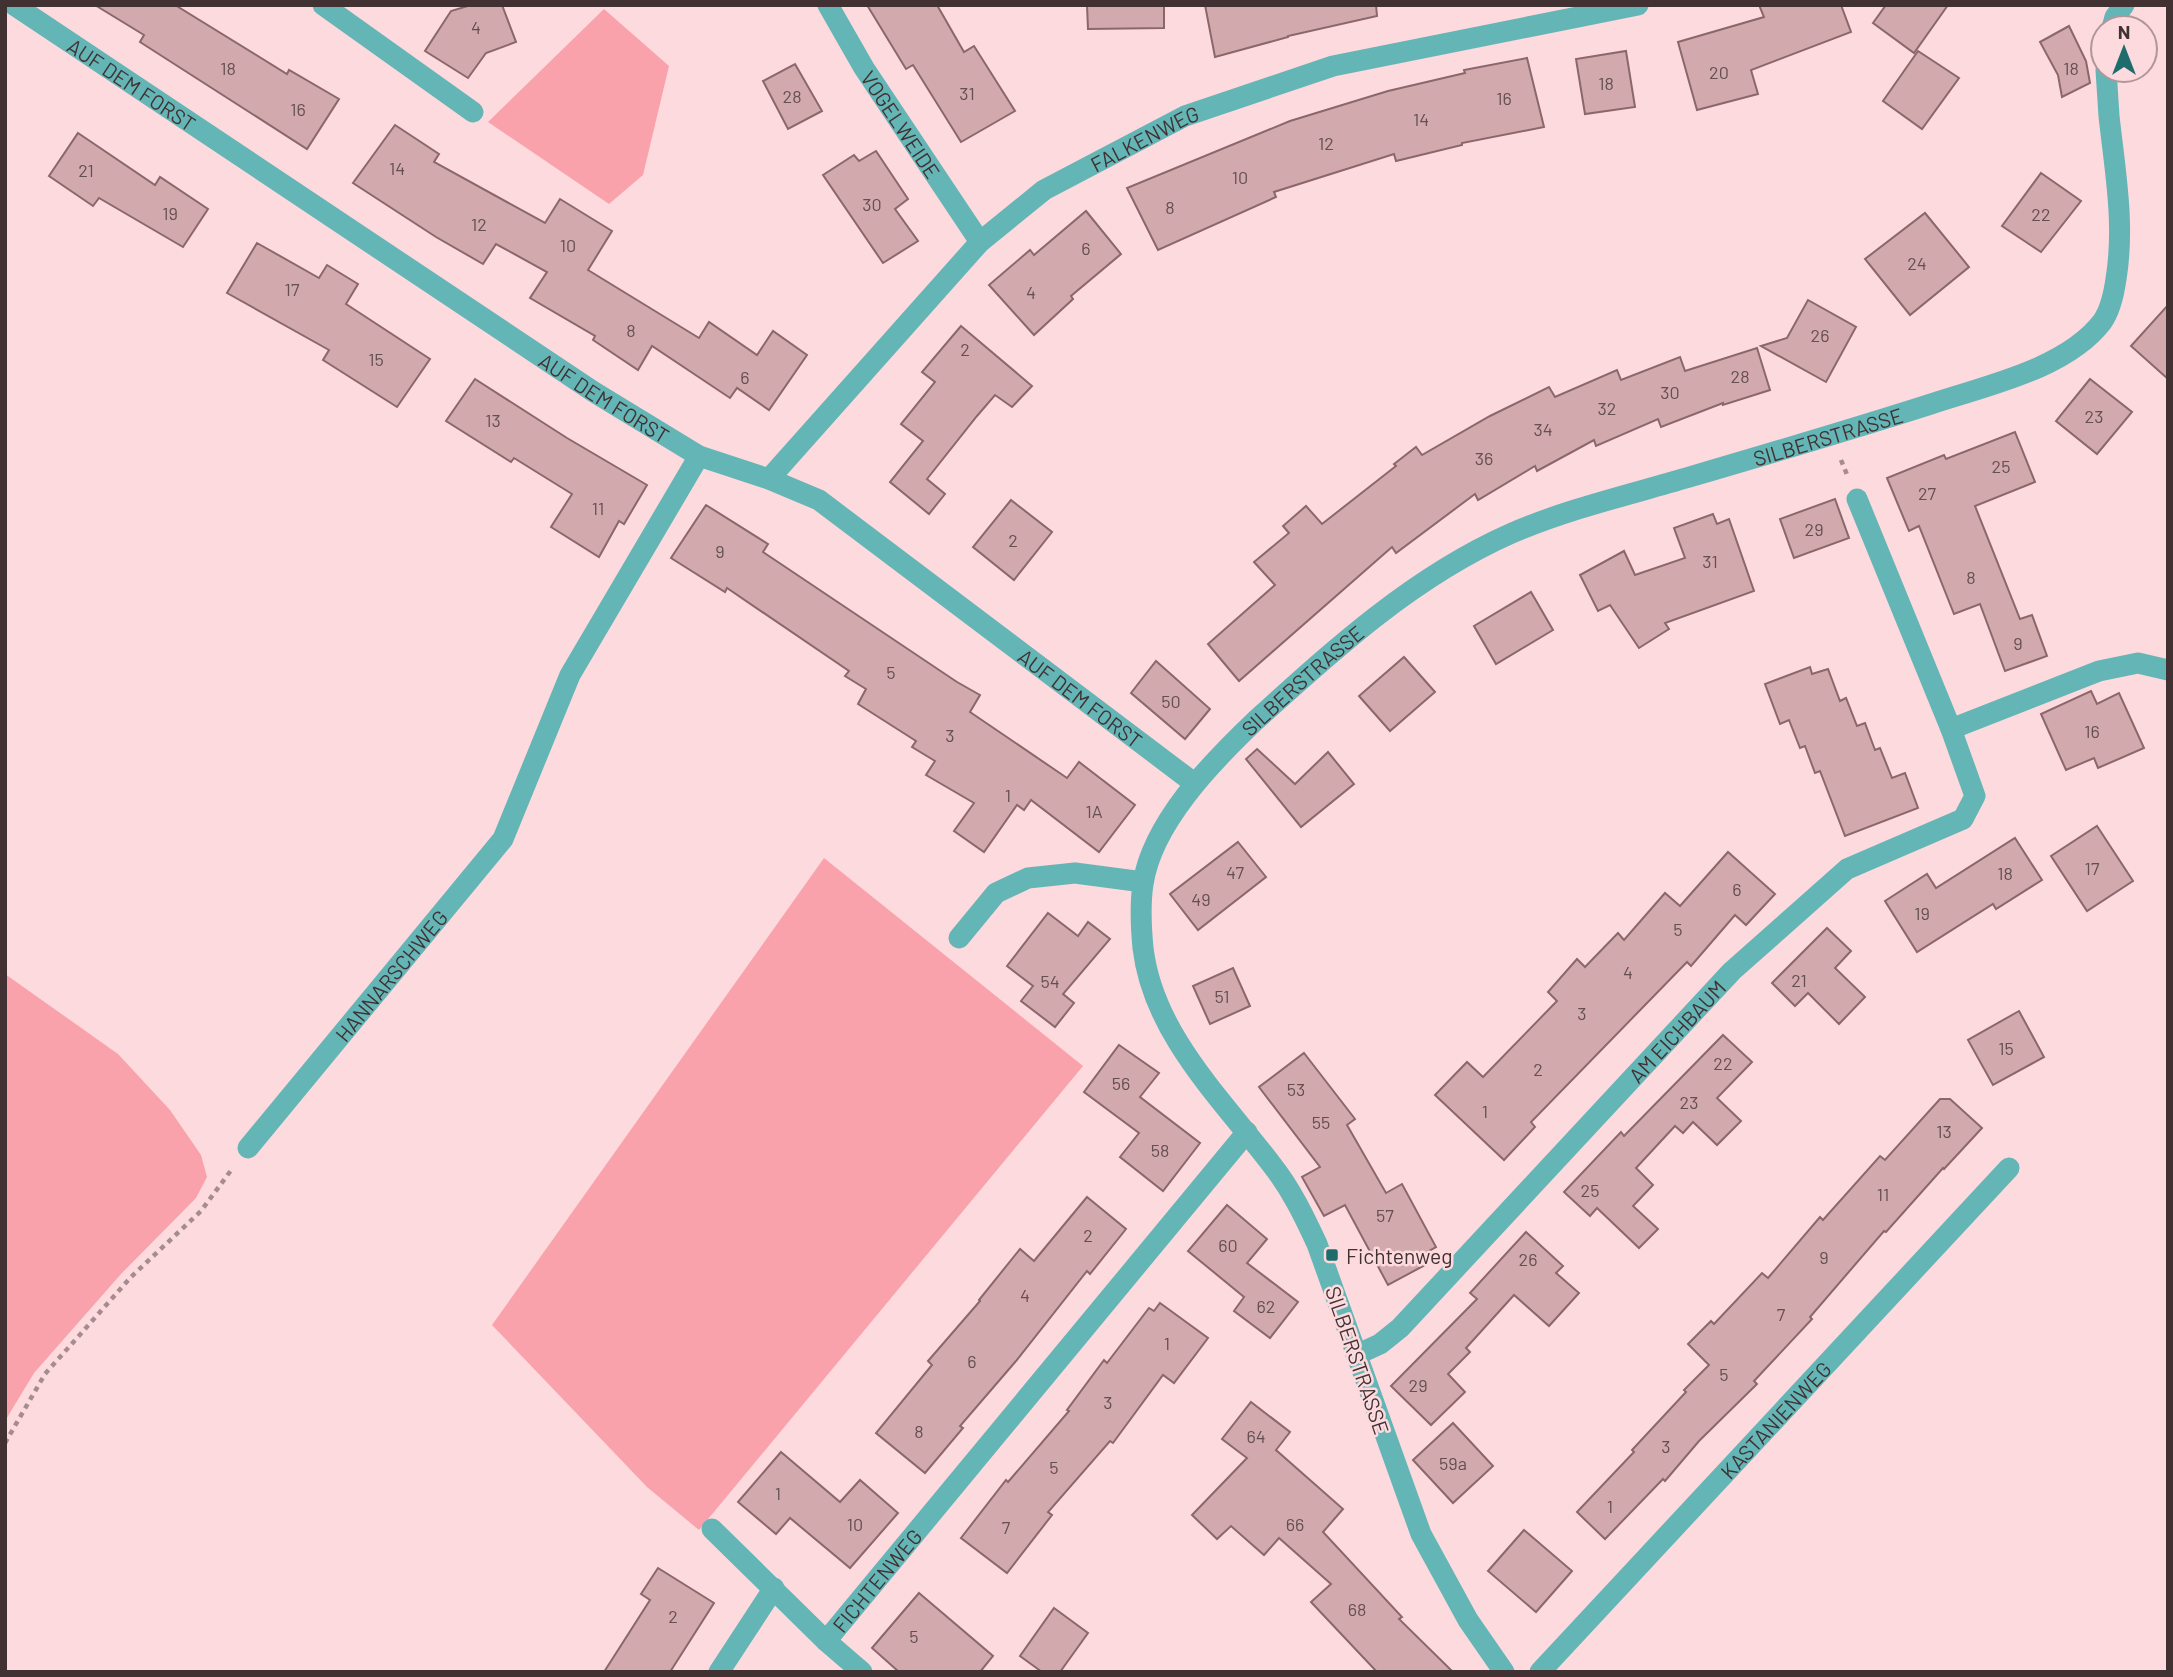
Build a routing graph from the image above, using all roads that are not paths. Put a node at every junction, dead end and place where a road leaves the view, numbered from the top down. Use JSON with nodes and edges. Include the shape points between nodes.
{"nodes":[{"id":1,"x":13,"y":5,"type":"edge"},
{"id":2,"x":323,"y":5,"type":"edge"},
{"id":3,"x":828,"y":5,"type":"edge"},
{"id":4,"x":1637,"y":5,"type":"edge"},
{"id":5,"x":2107,"y":84,"type":"edge"},
{"id":6,"x":473,"y":112,"type":"dead end"},
{"id":7,"x":980,"y":242,"type":"junction"},
{"id":8,"x":699,"y":456,"type":"junction"},
{"id":9,"x":769,"y":479,"type":"junction"},
{"id":10,"x":1857,"y":499,"type":"road end"},
{"id":11,"x":2168,"y":670,"type":"edge"},
{"id":12,"x":1951,"y":729,"type":"junction"},
{"id":13,"x":1194,"y":783,"type":"junction"},
{"id":14,"x":1143,"y":883,"type":"junction"},
{"id":15,"x":959,"y":938,"type":"dead end"},
{"id":16,"x":1247,"y":1132,"type":"junction"},
{"id":17,"x":248,"y":1148,"type":"road end"},
{"id":18,"x":2009,"y":1168,"type":"dead end"},
{"id":19,"x":1356,"y":1355,"type":"junction"},
{"id":20,"x":712,"y":1529,"type":"dead end"},
{"id":21,"x":774,"y":1588,"type":"junction"},
{"id":22,"x":826,"y":1640,"type":"junction"},
{"id":23,"x":719,"y":1672,"type":"edge"},
{"id":24,"x":862,"y":1672,"type":"edge"},
{"id":25,"x":1504,"y":1672,"type":"edge"},
{"id":26,"x":1540,"y":1672,"type":"edge"}],
"edges":[{"from":1,"to":8,"type":"street","name":"AUF DEM FORST","via":[[582,385]]},
{"from":2,"to":6,"type":"street"},
{"from":3,"to":7,"type":"street","name":"VOGELWEIDE","via":[[864,68]]},
{"from":4,"to":7,"type":"street","name":"FALKENWEG","via":[[1333,66],[1185,116],[1044,190]]},
{"from":5,"to":13,"type":"street","name":"SILBERSTRASSE","via":[[2122,230],[2114,292],[2104,319],[2081,343],[2016,376],[1512,533],[1419,584],[1373,619],[1239,736]]},
{"from":7,"to":9,"type":"street","name":"FALKENWEG"},
{"from":8,"to":9,"type":"street","name":"AUF DEM FORST"},
{"from":8,"to":17,"type":"street","name":"HANNARSCHWEG","via":[[570,675],[503,839]]},
{"from":9,"to":13,"type":"street","name":"AUF DEM FORST","via":[[819,500]]},
{"from":10,"to":12,"type":"street","name":"AM EICHBAUM"},
{"from":11,"to":12,"type":"street","via":[[2138,663],[2099,671]]},
{"from":12,"to":19,"type":"street","name":"AM EICHBAUM","via":[[1975,796],[1963,819],[1847,869],[1732,971],[1400,1328]]},
{"from":13,"to":14,"type":"street","name":"SILBERSTRASSE","via":[[1151,853]]},
{"from":14,"to":15,"type":"street","via":[[1075,873],[1028,878],[996,892]]},
{"from":14,"to":16,"type":"street","name":"SILBERSTRASSE","via":[[1143,950],[1151,987],[1185,1052]]},
{"from":16,"to":19,"type":"street","name":"SILBERSTRASSE","via":[[1300,1207]]},
{"from":16,"to":22,"type":"street","name":"FICHTENWEG"},
{"from":18,"to":26,"type":"street","name":"KASTANIENWEG"},
{"from":19,"to":25,"type":"street","name":"SILBERSTRASSE","via":[[1421,1534],[1468,1620]]},
{"from":20,"to":21,"type":"street"},
{"from":21,"to":22,"type":"street"},
{"from":21,"to":23,"type":"street"},
{"from":22,"to":24,"type":"street"}]}
